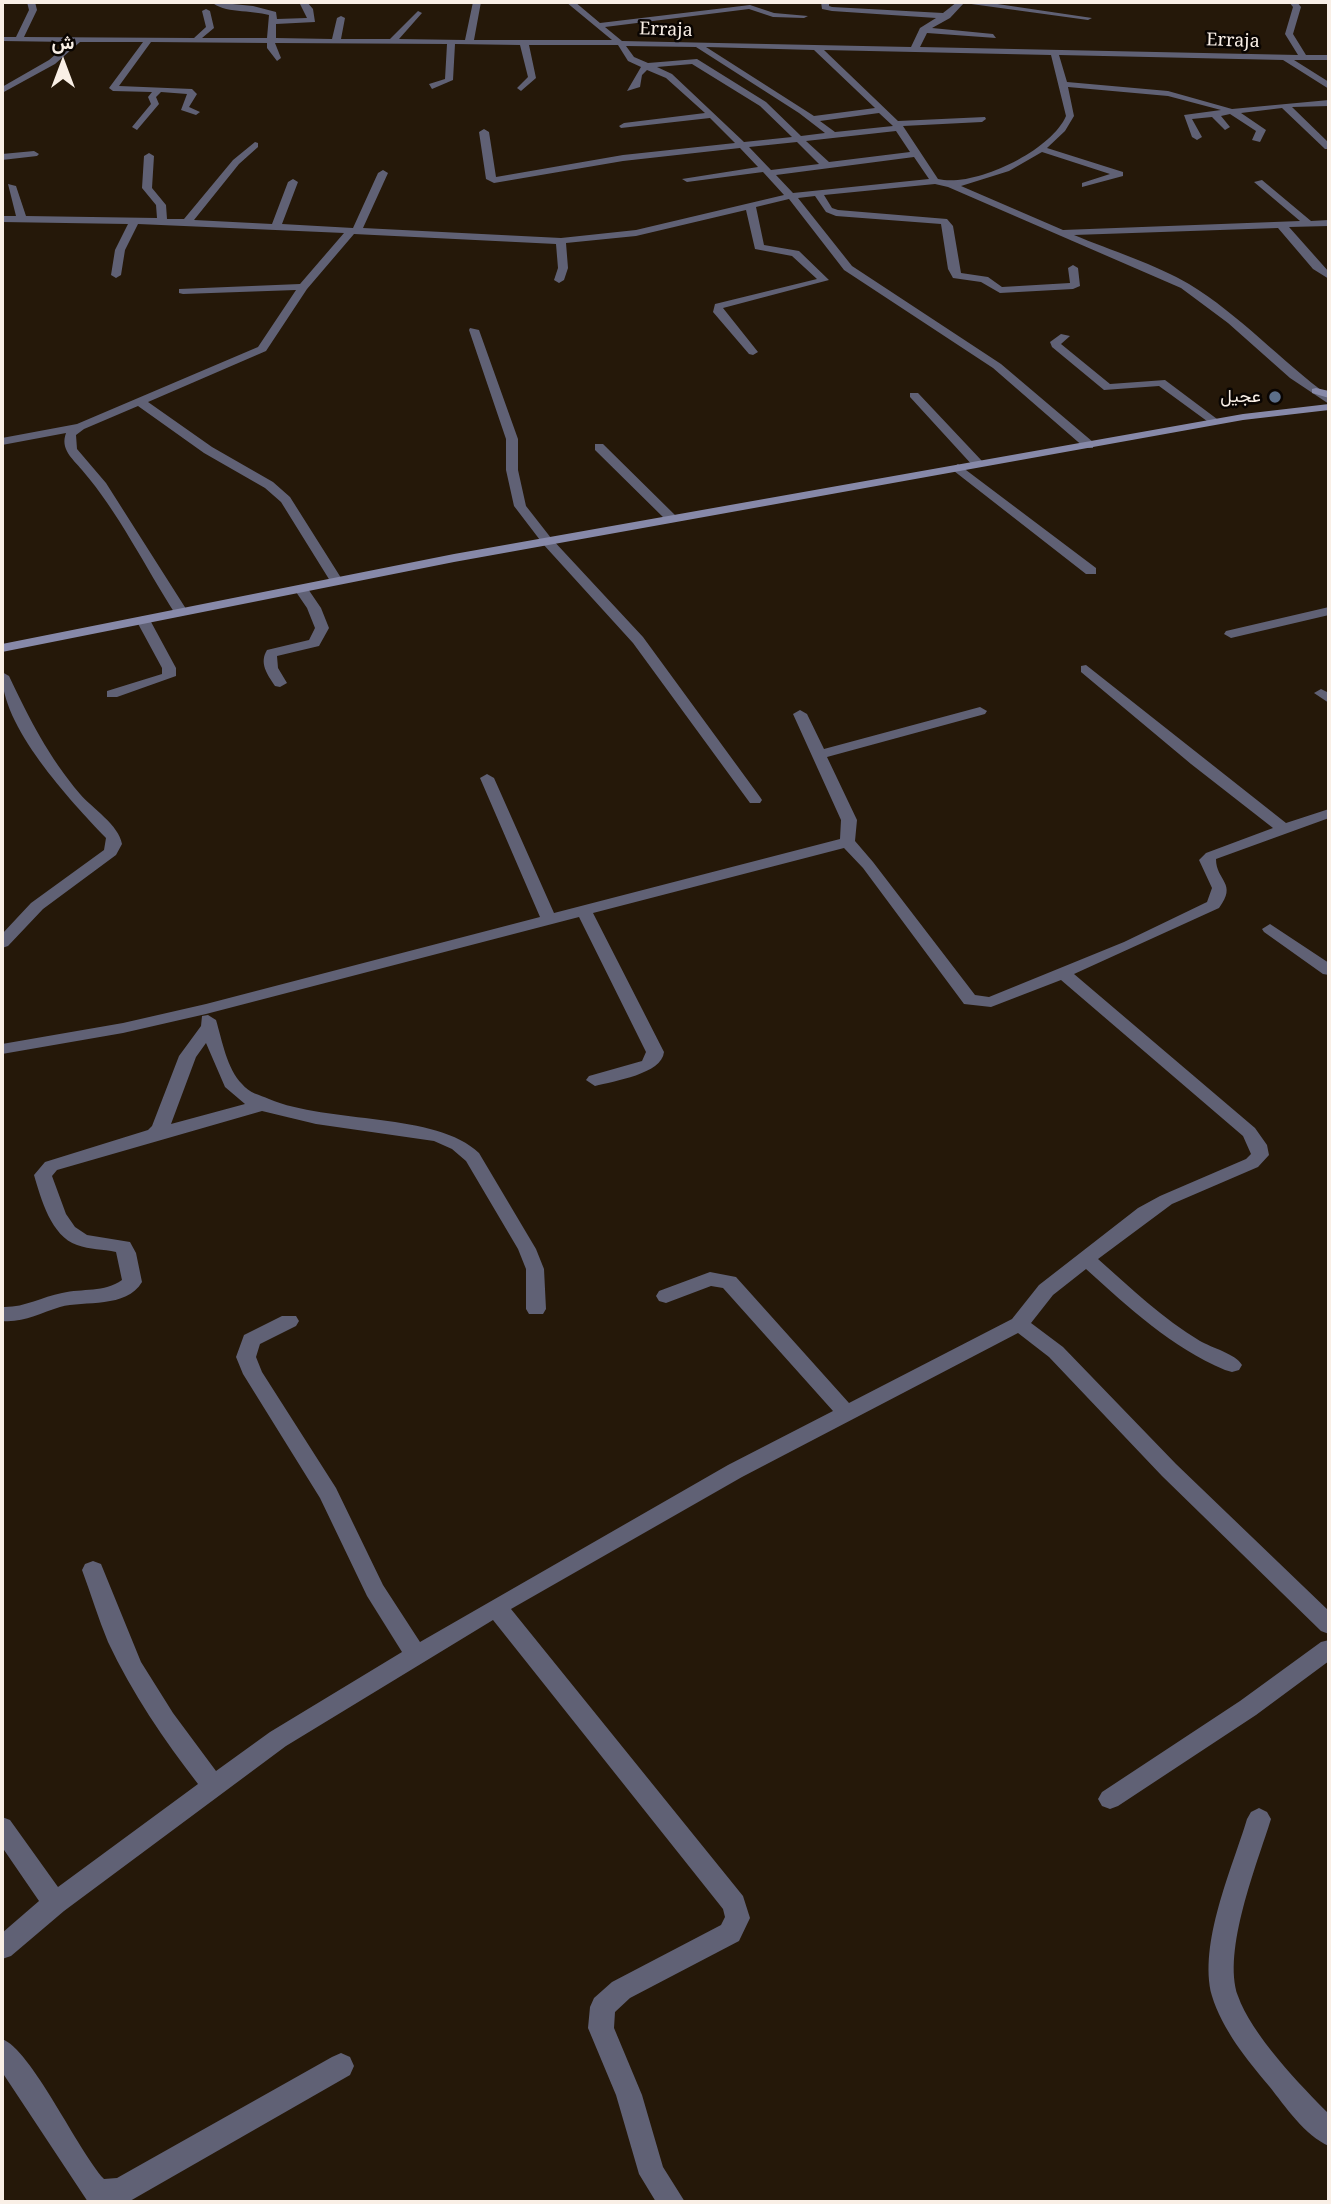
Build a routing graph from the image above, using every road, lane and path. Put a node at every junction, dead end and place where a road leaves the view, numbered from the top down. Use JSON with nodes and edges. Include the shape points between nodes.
{"nodes":[{"id":1,"x":31,"y":2,"type":"edge"},
{"id":2,"x":216,"y":2,"type":"edge"},
{"id":3,"x":303,"y":2,"type":"edge"},
{"id":4,"x":477,"y":2,"type":"edge"},
{"id":5,"x":570,"y":2,"type":"edge"},
{"id":6,"x":685,"y":2,"type":"edge"},
{"id":7,"x":825,"y":2,"type":"edge"},
{"id":8,"x":961,"y":2,"type":"edge"},
{"id":9,"x":968,"y":2,"type":"edge"},
{"id":10,"x":1293,"y":2,"type":"edge"},
{"id":11,"x":206,"y":11,"type":"dead end"},
{"id":12,"x":418,"y":13,"type":"dead end"},
{"id":13,"x":804,"y":16,"type":"dead end"},
{"id":14,"x":947,"y":16,"type":"junction"},
{"id":15,"x":688,"y":17,"type":"junction"},
{"id":16,"x":341,"y":18,"type":"dead end"},
{"id":17,"x":1088,"y":18,"type":"dead end"},
{"id":18,"x":273,"y":22,"type":"junction"},
{"id":19,"x":600,"y":25,"type":"junction"},
{"id":20,"x":923,"y":30,"type":"junction"},
{"id":21,"x":993,"y":36,"type":"dead end"},
{"id":22,"x":2,"y":39,"type":"edge"},
{"id":23,"x":19,"y":40,"type":"junction"},
{"id":24,"x":77,"y":40,"type":"junction"},
{"id":25,"x":148,"y":40,"type":"junction"},
{"id":26,"x":196,"y":41,"type":"junction"},
{"id":27,"x":271,"y":41,"type":"junction"},
{"id":28,"x":336,"y":41,"type":"junction"},
{"id":29,"x":393,"y":41,"type":"junction"},
{"id":30,"x":451,"y":42,"type":"junction"},
{"id":31,"x":469,"y":42,"type":"junction"},
{"id":32,"x":524,"y":43,"type":"junction"},
{"id":33,"x":620,"y":43,"type":"junction"},
{"id":34,"x":700,"y":47,"type":"junction"},
{"id":35,"x":817,"y":48,"type":"junction"},
{"id":36,"x":915,"y":50,"type":"junction"},
{"id":37,"x":1054,"y":52,"type":"junction"},
{"id":38,"x":277,"y":58,"type":"dead end"},
{"id":39,"x":1286,"y":58,"type":"junction"},
{"id":40,"x":1304,"y":58,"type":"junction"},
{"id":41,"x":1329,"y":58,"type":"edge"},
{"id":42,"x":646,"y":66,"type":"junction"},
{"id":43,"x":1064,"y":84,"type":"junction"},
{"id":44,"x":432,"y":86,"type":"dead end"},
{"id":45,"x":1329,"y":86,"type":"edge"},
{"id":46,"x":521,"y":88,"type":"dead end"},
{"id":47,"x":159,"y":89,"type":"junction"},
{"id":48,"x":631,"y":89,"type":"dead end"},
{"id":49,"x":2,"y":90,"type":"edge"},
{"id":50,"x":787,"y":101,"type":"junction"},
{"id":51,"x":1329,"y":103,"type":"edge"},
{"id":52,"x":763,"y":104,"type":"junction"},
{"id":53,"x":1284,"y":106,"type":"junction"},
{"id":54,"x":882,"y":110,"type":"junction"},
{"id":55,"x":1230,"y":110,"type":"junction"},
{"id":56,"x":196,"y":112,"type":"dead end"},
{"id":57,"x":1214,"y":113,"type":"junction"},
{"id":58,"x":711,"y":115,"type":"junction"},
{"id":59,"x":814,"y":119,"type":"junction"},
{"id":60,"x":982,"y":119,"type":"dead end"},
{"id":61,"x":624,"y":126,"type":"dead end"},
{"id":62,"x":898,"y":126,"type":"junction"},
{"id":63,"x":137,"y":127,"type":"dead end"},
{"id":64,"x":1225,"y":127,"type":"dead end"},
{"id":65,"x":484,"y":132,"type":"dead end"},
{"id":66,"x":834,"y":135,"type":"junction"},
{"id":67,"x":1197,"y":137,"type":"dead end"},
{"id":68,"x":799,"y":138,"type":"junction"},
{"id":69,"x":1257,"y":140,"type":"dead end"},
{"id":70,"x":256,"y":145,"type":"dead end"},
{"id":71,"x":740,"y":145,"type":"junction"},
{"id":72,"x":1328,"y":147,"type":"edge"},
{"id":73,"x":1042,"y":149,"type":"junction"},
{"id":74,"x":34,"y":154,"type":"dead end"},
{"id":75,"x":915,"y":154,"type":"junction"},
{"id":76,"x":149,"y":156,"type":"dead end"},
{"id":77,"x":2,"y":157,"type":"edge"},
{"id":78,"x":827,"y":166,"type":"junction"},
{"id":79,"x":766,"y":171,"type":"junction"},
{"id":80,"x":383,"y":173,"type":"dead end"},
{"id":81,"x":687,"y":178,"type":"dead end"},
{"id":82,"x":935,"y":181,"type":"junction"},
{"id":83,"x":293,"y":182,"type":"dead end"},
{"id":84,"x":1259,"y":182,"type":"dead end"},
{"id":85,"x":951,"y":185,"type":"junction"},
{"id":86,"x":1085,"y":185,"type":"dead end"},
{"id":87,"x":10,"y":186,"type":"dead end"},
{"id":88,"x":817,"y":193,"type":"junction"},
{"id":89,"x":791,"y":196,"type":"junction"},
{"id":90,"x":750,"y":204,"type":"junction"},
{"id":91,"x":2,"y":219,"type":"edge"},
{"id":92,"x":22,"y":219,"type":"junction"},
{"id":93,"x":134,"y":221,"type":"junction"},
{"id":94,"x":162,"y":222,"type":"junction"},
{"id":95,"x":186,"y":223,"type":"junction"},
{"id":96,"x":1329,"y":223,"type":"edge"},
{"id":97,"x":1309,"y":224,"type":"junction"},
{"id":98,"x":1281,"y":225,"type":"junction"},
{"id":99,"x":276,"y":227,"type":"junction"},
{"id":100,"x":354,"y":231,"type":"junction"},
{"id":101,"x":1058,"y":232,"type":"junction"},
{"id":102,"x":561,"y":241,"type":"junction"},
{"id":103,"x":1073,"y":268,"type":"dead end"},
{"id":104,"x":116,"y":275,"type":"dead end"},
{"id":105,"x":1329,"y":276,"type":"edge"},
{"id":106,"x":559,"y":280,"type":"dead end"},
{"id":107,"x":303,"y":287,"type":"junction"},
{"id":108,"x":183,"y":291,"type":"dead end"},
{"id":109,"x":474,"y":330,"type":"dead end"},
{"id":110,"x":1065,"y":336,"type":"dead end"},
{"id":111,"x":752,"y":352,"type":"dead end"},
{"id":112,"x":914,"y":395,"type":"dead end"},
{"id":113,"x":1329,"y":395,"type":"edge"},
{"id":114,"x":140,"y":402,"type":"junction"},
{"id":115,"x":1324,"y":404,"type":"edge"},
{"id":116,"x":1299,"y":408,"type":"junction"},
{"id":117,"x":1215,"y":422,"type":"junction"},
{"id":118,"x":80,"y":427,"type":"junction"},
{"id":119,"x":2,"y":442,"type":"edge"},
{"id":120,"x":1089,"y":445,"type":"junction"},
{"id":121,"x":598,"y":447,"type":"dead end"},
{"id":122,"x":978,"y":464,"type":"junction"},
{"id":123,"x":958,"y":468,"type":"junction"},
{"id":124,"x":672,"y":519,"type":"junction"},
{"id":125,"x":547,"y":541,"type":"junction"},
{"id":126,"x":1091,"y":571,"type":"dead end"},
{"id":127,"x":337,"y":581,"type":"junction"},
{"id":128,"x":301,"y":589,"type":"junction"},
{"id":129,"x":1329,"y":611,"type":"edge"},
{"id":130,"x":181,"y":612,"type":"junction"},
{"id":131,"x":143,"y":620,"type":"junction"},
{"id":132,"x":1231,"y":634,"type":"dead end"},
{"id":133,"x":2,"y":648,"type":"edge"},
{"id":134,"x":1086,"y":669,"type":"dead end"},
{"id":135,"x":2,"y":676,"type":"edge"},
{"id":136,"x":280,"y":683,"type":"dead end"},
{"id":137,"x":112,"y":694,"type":"dead end"},
{"id":138,"x":980,"y":711,"type":"dead end"},
{"id":139,"x":800,"y":714,"type":"dead end"},
{"id":140,"x":819,"y":755,"type":"junction"},
{"id":141,"x":487,"y":778,"type":"dead end"},
{"id":142,"x":755,"y":800,"type":"dead end"},
{"id":143,"x":1329,"y":813,"type":"edge"},
{"id":144,"x":1284,"y":829,"type":"junction"},
{"id":145,"x":847,"y":842,"type":"junction"},
{"id":146,"x":583,"y":910,"type":"junction"},
{"id":147,"x":549,"y":919,"type":"junction"},
{"id":148,"x":1269,"y":929,"type":"dead end"},
{"id":149,"x":2,"y":943,"type":"edge"},
{"id":150,"x":1329,"y":970,"type":"edge"},
{"id":151,"x":1063,"y":973,"type":"junction"},
{"id":152,"x":208,"y":1018,"type":"junction"},
{"id":153,"x":2,"y":1049,"type":"edge"},
{"id":154,"x":596,"y":1080,"type":"dead end"},
{"id":155,"x":265,"y":1104,"type":"junction"},
{"id":156,"x":154,"y":1134,"type":"junction"},
{"id":157,"x":1086,"y":1259,"type":"junction"},
{"id":158,"x":666,"y":1296,"type":"dead end"},
{"id":159,"x":536,"y":1309,"type":"dead end"},
{"id":160,"x":2,"y":1314,"type":"edge"},
{"id":161,"x":289,"y":1321,"type":"dead end"},
{"id":162,"x":1018,"y":1324,"type":"junction"},
{"id":163,"x":1232,"y":1365,"type":"dead end"},
{"id":164,"x":846,"y":1413,"type":"junction"},
{"id":165,"x":93,"y":1570,"type":"dead end"},
{"id":166,"x":496,"y":1607,"type":"junction"},
{"id":167,"x":1329,"y":1625,"type":"edge"},
{"id":168,"x":1329,"y":1649,"type":"edge"},
{"id":169,"x":416,"y":1655,"type":"junction"},
{"id":170,"x":213,"y":1785,"type":"junction"},
{"id":171,"x":1110,"y":1799,"type":"dead end"},
{"id":172,"x":1259,"y":1819,"type":"dead end"},
{"id":173,"x":2,"y":1828,"type":"edge"},
{"id":174,"x":55,"y":1903,"type":"junction"},
{"id":175,"x":2,"y":1948,"type":"edge"},
{"id":176,"x":2,"y":2051,"type":"edge"},
{"id":177,"x":341,"y":2066,"type":"dead end"},
{"id":178,"x":1329,"y":2133,"type":"edge"},
{"id":179,"x":672,"y":2202,"type":"edge"}],
"edges":[{"from":1,"to":23,"type":"street","via":[[33,10]]},
{"from":2,"to":18,"type":"street","via":[[221,7],[270,12]]},
{"from":3,"to":18,"type":"street","via":[[312,20]]},
{"from":4,"to":31,"type":"street"},
{"from":5,"to":19,"type":"street"},
{"from":6,"to":15,"type":"street"},
{"from":7,"to":14,"type":"street","via":[[825,7],[832,9]]},
{"from":8,"to":14,"type":"street"},
{"from":9,"to":17,"type":"street"},
{"from":10,"to":40,"type":"street","via":[[1297,7],[1289,34]]},
{"from":11,"to":26,"type":"street","via":[[210,28]]},
{"from":12,"to":29,"type":"street"},
{"from":13,"to":15,"type":"street","via":[[766,15],[750,7]]},
{"from":14,"to":20,"type":"street"},
{"from":15,"to":19,"type":"street","via":[[678,14]]},
{"from":16,"to":28,"type":"street"},
{"from":18,"to":27,"type":"street"},
{"from":19,"to":33,"type":"street"},
{"from":20,"to":21,"type":"street"},
{"from":20,"to":36,"type":"street","via":[[915,39]]},
{"from":22,"to":23,"type":"street","name":"Erraja"},
{"from":23,"to":24,"type":"street","name":"Erraja"},
{"from":24,"to":25,"type":"street","name":"Erraja"},
{"from":24,"to":49,"type":"street","via":[[52,62]]},
{"from":25,"to":26,"type":"street","name":"Erraja"},
{"from":25,"to":47,"type":"street","via":[[113,88]]},
{"from":26,"to":27,"type":"street","name":"Erraja"},
{"from":27,"to":28,"type":"street","name":"Erraja"},
{"from":27,"to":38,"type":"street"},
{"from":28,"to":29,"type":"street","name":"Erraja"},
{"from":29,"to":30,"type":"street","name":"Erraja"},
{"from":30,"to":31,"type":"street","name":"Erraja"},
{"from":30,"to":44,"type":"street","via":[[449,80]]},
{"from":31,"to":32,"type":"street","name":"Erraja"},
{"from":32,"to":33,"type":"street","name":"Erraja"},
{"from":32,"to":46,"type":"street","via":[[532,78]]},
{"from":33,"to":34,"type":"street","name":"Erraja"},
{"from":33,"to":42,"type":"street","via":[[631,59]]},
{"from":34,"to":35,"type":"street","name":"Erraja"},
{"from":34,"to":50,"type":"street"},
{"from":35,"to":36,"type":"street","name":"Erraja"},
{"from":35,"to":54,"type":"street"},
{"from":36,"to":37,"type":"street","name":"Erraja"},
{"from":37,"to":39,"type":"street","name":"Erraja"},
{"from":37,"to":43,"type":"street"},
{"from":39,"to":40,"type":"street","name":"Erraja"},
{"from":39,"to":45,"type":"street"},
{"from":40,"to":41,"type":"street","name":"Erraja"},
{"from":42,"to":48,"type":"street"},
{"from":42,"to":52,"type":"street","via":[[694,61]]},
{"from":42,"to":58,"type":"street","via":[[668,76]]},
{"from":43,"to":55,"type":"street","via":[[1158,92]]},
{"from":43,"to":73,"type":"street","via":[[1069,120]]},
{"from":47,"to":56,"type":"street","via":[[192,92],[184,108]]},
{"from":47,"to":63,"type":"street","via":[[152,97],[155,104]]},
{"from":50,"to":52,"type":"street"},
{"from":50,"to":59,"type":"street"},
{"from":51,"to":53,"type":"street"},
{"from":52,"to":68,"type":"street"},
{"from":53,"to":55,"type":"street"},
{"from":53,"to":72,"type":"street"},
{"from":54,"to":59,"type":"street"},
{"from":54,"to":62,"type":"street"},
{"from":55,"to":57,"type":"street"},
{"from":55,"to":69,"type":"street","via":[[1261,130]]},
{"from":57,"to":64,"type":"street"},
{"from":57,"to":67,"type":"street","via":[[1186,118]]},
{"from":58,"to":61,"type":"street"},
{"from":58,"to":71,"type":"street"},
{"from":59,"to":66,"type":"street"},
{"from":60,"to":62,"type":"street"},
{"from":62,"to":66,"type":"street"},
{"from":62,"to":75,"type":"street"},
{"from":65,"to":71,"type":"street","via":[[489,177],[494,180],[623,158]]},
{"from":66,"to":68,"type":"street"},
{"from":68,"to":71,"type":"street"},
{"from":68,"to":78,"type":"street"},
{"from":70,"to":95,"type":"street","via":[[231,167]]},
{"from":71,"to":79,"type":"street"},
{"from":73,"to":85,"type":"street","via":[[1006,171]]},
{"from":73,"to":86,"type":"street","via":[[1119,174]]},
{"from":74,"to":77,"type":"street"},
{"from":75,"to":78,"type":"street"},
{"from":75,"to":82,"type":"street"},
{"from":76,"to":94,"type":"street","via":[[147,188],[159,199]]},
{"from":78,"to":79,"type":"street"},
{"from":79,"to":81,"type":"street"},
{"from":79,"to":89,"type":"street"},
{"from":80,"to":100,"type":"street"},
{"from":82,"to":85,"type":"street"},
{"from":82,"to":88,"type":"street"},
{"from":83,"to":99,"type":"street"},
{"from":84,"to":97,"type":"street"},
{"from":85,"to":101,"type":"street"},
{"from":87,"to":92,"type":"street"},
{"from":88,"to":89,"type":"street"},
{"from":88,"to":103,"type":"street","via":[[836,213],[944,221],[957,276],[984,279],[1000,290],[1073,286]]},
{"from":89,"to":90,"type":"street"},
{"from":89,"to":120,"type":"street","via":[[848,268],[997,366]]},
{"from":90,"to":102,"type":"street","via":[[636,233]]},
{"from":90,"to":111,"type":"street","via":[[759,247],[795,253],[824,278],[819,283],[719,306],[717,310]]},
{"from":91,"to":92,"type":"street"},
{"from":92,"to":93,"type":"street"},
{"from":93,"to":94,"type":"street"},
{"from":93,"to":104,"type":"street","via":[[120,250]]},
{"from":94,"to":95,"type":"street"},
{"from":95,"to":99,"type":"street"},
{"from":96,"to":97,"type":"street"},
{"from":97,"to":98,"type":"street"},
{"from":98,"to":101,"type":"street"},
{"from":98,"to":105,"type":"street","via":[[1319,271]]},
{"from":99,"to":100,"type":"street"},
{"from":100,"to":102,"type":"street"},
{"from":100,"to":107,"type":"street"},
{"from":101,"to":115,"type":"street","via":[[1185,286],[1250,335]]},
{"from":102,"to":106,"type":"street"},
{"from":107,"to":108,"type":"street"},
{"from":107,"to":114,"type":"street","via":[[262,349]]},
{"from":109,"to":125,"type":"street","via":[[512,439],[517,499]]},
{"from":110,"to":117,"type":"street","via":[[1056,345],[1108,388],[1161,382]]},
{"from":112,"to":122,"type":"street"},
{"from":113,"to":115,"type":"main road"},
{"from":114,"to":118,"type":"street"},
{"from":114,"to":127,"type":"street","via":[[277,493],[289,504]]},
{"from":115,"to":116,"type":"main road"},
{"from":115,"to":116,"type":"main road"},
{"from":116,"to":117,"type":"main road"},
{"from":117,"to":120,"type":"main road"},
{"from":118,"to":119,"type":"street"},
{"from":118,"to":130,"type":"street","via":[[71,434],[71,450],[100,483]]},
{"from":120,"to":122,"type":"main road"},
{"from":121,"to":124,"type":"street"},
{"from":122,"to":123,"type":"main road"},
{"from":123,"to":124,"type":"main road"},
{"from":123,"to":126,"type":"street"},
{"from":124,"to":125,"type":"main road"},
{"from":125,"to":127,"type":"main road"},
{"from":125,"to":142,"type":"street","via":[[638,640]]},
{"from":127,"to":128,"type":"main road"},
{"from":128,"to":130,"type":"main road"},
{"from":128,"to":136,"type":"street","via":[[322,628],[314,643],[269,656]]},
{"from":129,"to":132,"type":"street"},
{"from":130,"to":131,"type":"main road"},
{"from":131,"to":133,"type":"main road"},
{"from":131,"to":137,"type":"street","via":[[169,676]]},
{"from":134,"to":144,"type":"street"},
{"from":135,"to":149,"type":"street","via":[[36,746],[75,797],[113,836],[114,844],[104,858],[37,906]]},
{"from":138,"to":140,"type":"street"},
{"from":139,"to":140,"type":"street"},
{"from":140,"to":145,"type":"street","via":[[849,820]]},
{"from":141,"to":147,"type":"street"},
{"from":143,"to":144,"type":"street"},
{"from":144,"to":151,"type":"street","via":[[1207,860],[1222,889],[1213,905]]},
{"from":145,"to":146,"type":"street"},
{"from":145,"to":151,"type":"street","via":[[970,1000],[990,1002]]},
{"from":146,"to":147,"type":"street"},
{"from":146,"to":154,"type":"street","via":[[655,1052],[648,1065]]},
{"from":147,"to":152,"type":"street"},
{"from":148,"to":150,"type":"street"},
{"from":151,"to":157,"type":"street","via":[[1249,1132],[1260,1155],[1252,1163],[1166,1200]]},
{"from":152,"to":153,"type":"street"},
{"from":152,"to":155,"type":"street","via":[[230,1080],[238,1091]]},
{"from":152,"to":156,"type":"street","via":[[188,1056],[165,1121]]},
{"from":155,"to":156,"type":"street"},
{"from":155,"to":159,"type":"street","via":[[292,1114],[428,1134],[464,1146],[527,1249],[535,1269]]},
{"from":156,"to":160,"type":"street","via":[[51,1166],[43,1175],[67,1230],[82,1240],[123,1247],[132,1282],[94,1298],[62,1300],[18,1314]]},
{"from":157,"to":162,"type":"street","via":[[1046,1290]]},
{"from":157,"to":163,"type":"street","via":[[1185,1342]]},
{"from":158,"to":164,"type":"street","via":[[710,1279],[729,1282]]},
{"from":161,"to":169,"type":"street","via":[[251,1340],[246,1357],[329,1494],[375,1590]]},
{"from":162,"to":164,"type":"street"},
{"from":162,"to":167,"type":"street","via":[[1056,1352],[1169,1470]]},
{"from":164,"to":166,"type":"street"},
{"from":165,"to":170,"type":"street","via":[[122,1649],[165,1724]]},
{"from":166,"to":169,"type":"street"},
{"from":166,"to":179,"type":"street","via":[[734,1903],[738,1917],[730,1933],[621,1990],[603,2007],[601,2028],[629,2095],[652,2174]]},
{"from":168,"to":171,"type":"street"},
{"from":169,"to":170,"type":"street","via":[[278,1739]]},
{"from":170,"to":174,"type":"street"},
{"from":172,"to":178,"type":"street","via":[[1231,1915],[1221,1983],[1231,2011],[1272,2070]]},
{"from":173,"to":174,"type":"street"},
{"from":174,"to":175,"type":"street"},
{"from":176,"to":177,"type":"street","via":[[90,2184],[106,2194],[132,2185]]}]}
